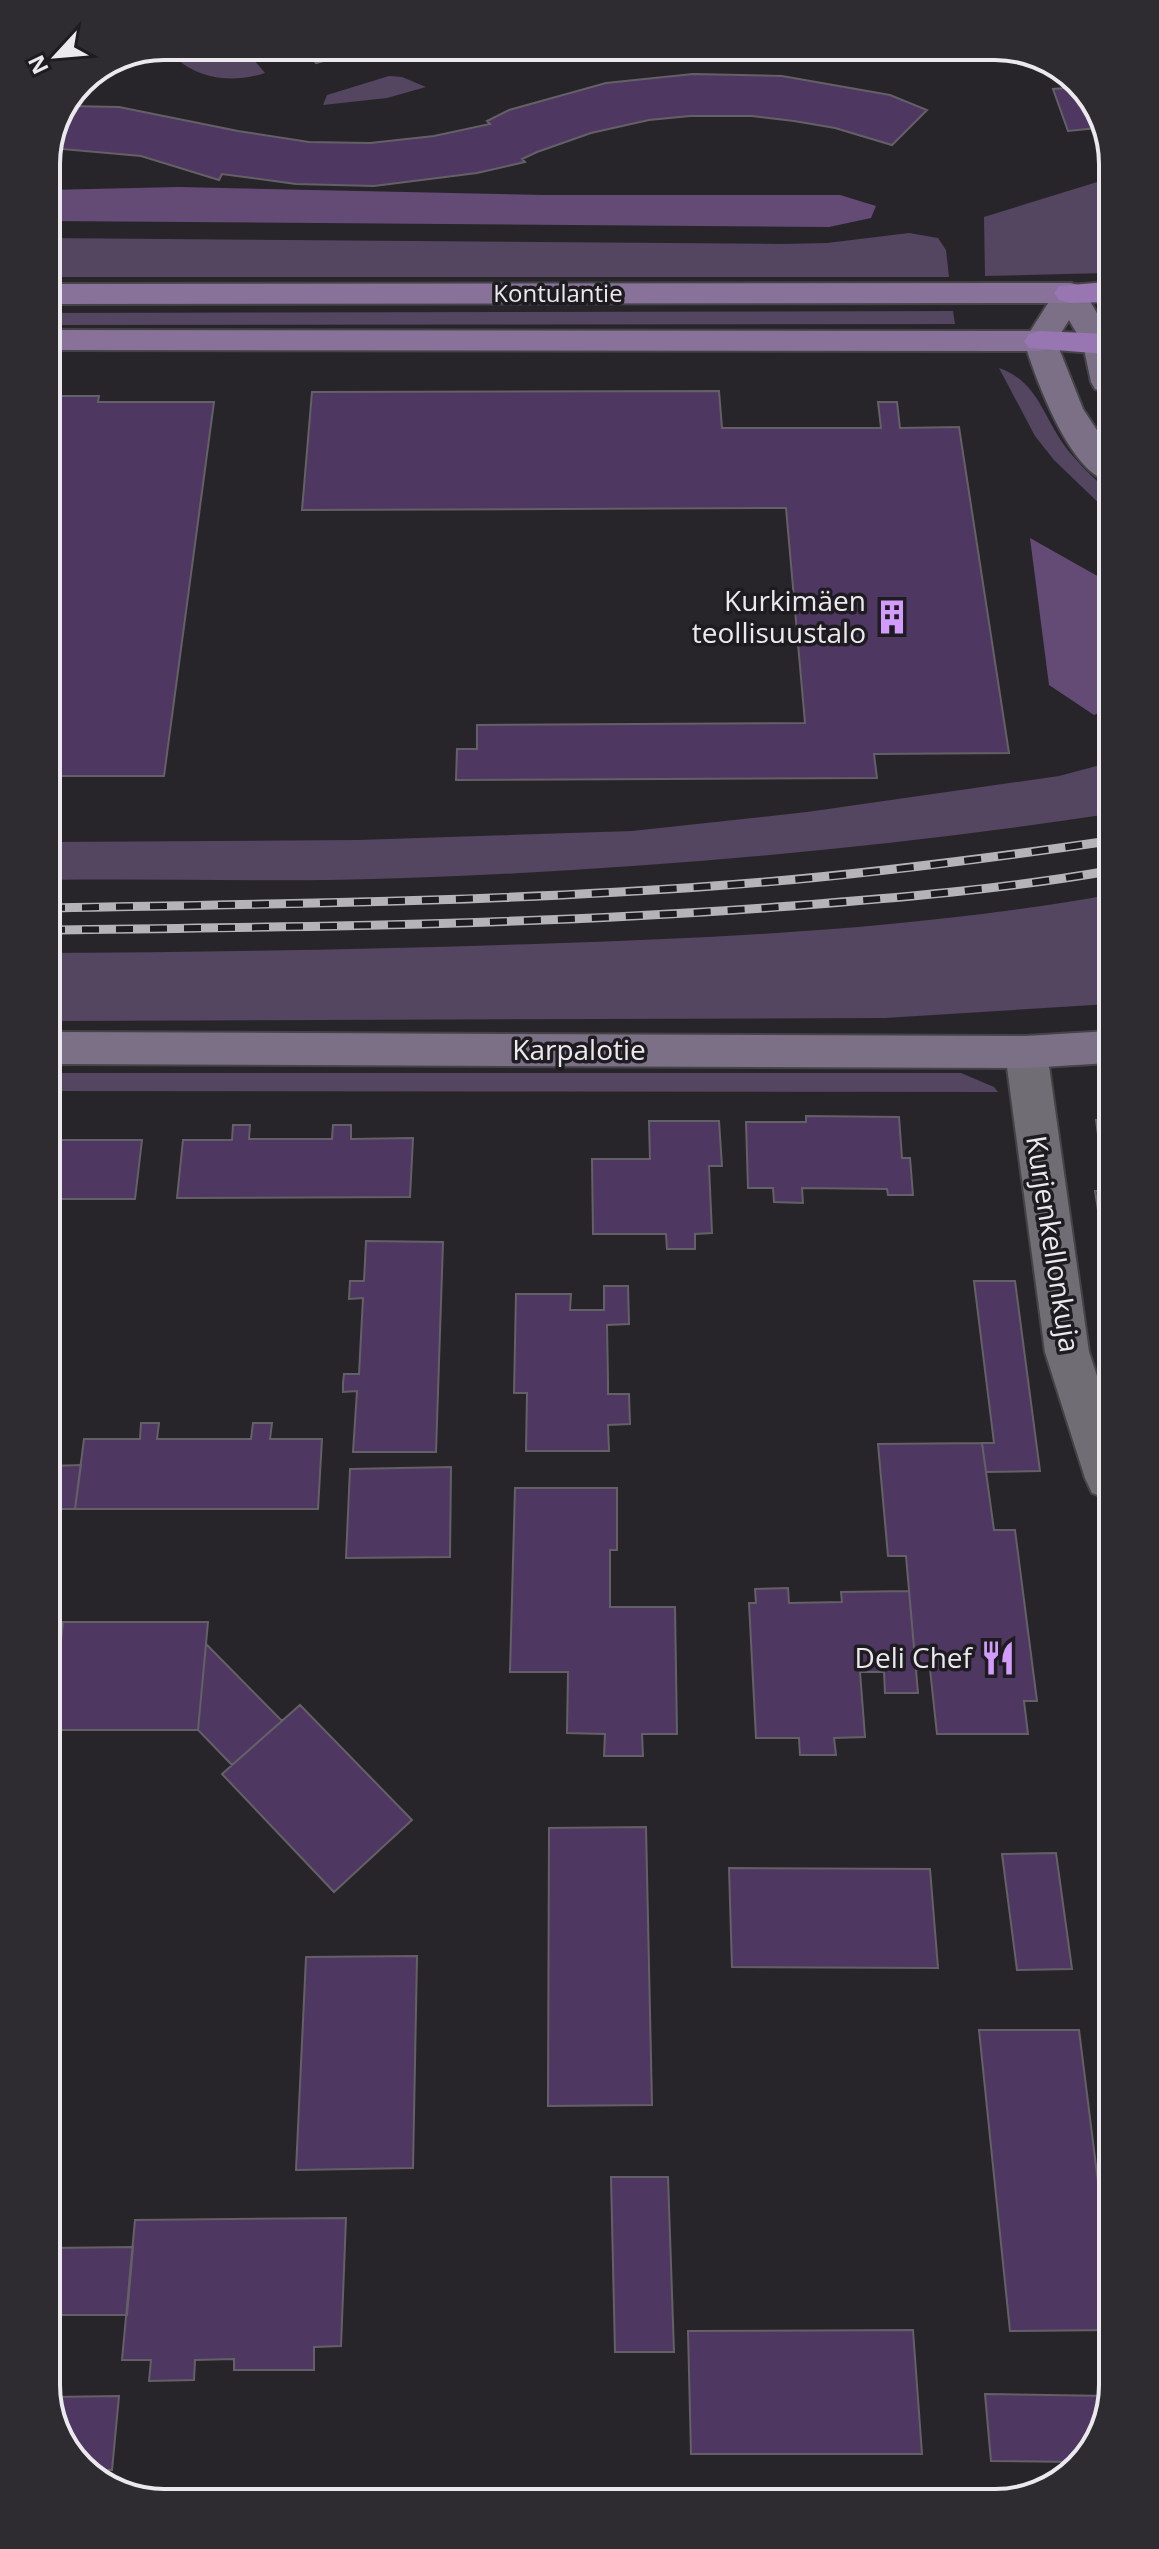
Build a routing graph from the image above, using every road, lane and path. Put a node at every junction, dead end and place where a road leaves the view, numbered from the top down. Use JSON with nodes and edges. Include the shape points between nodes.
{"nodes":[{"id":1,"x":1099,"y":292,"type":"edge"},
{"id":2,"x":1070,"y":293,"type":"junction"},
{"id":3,"x":60,"y":294,"type":"edge"},
{"id":4,"x":1099,"y":338,"type":"edge"},
{"id":5,"x":60,"y":340,"type":"edge"},
{"id":6,"x":1040,"y":341,"type":"junction"},
{"id":7,"x":1099,"y":344,"type":"edge"},
{"id":8,"x":1099,"y":460,"type":"edge"},
{"id":9,"x":60,"y":1048,"type":"edge"},
{"id":10,"x":1099,"y":1048,"type":"edge"},
{"id":11,"x":1026,"y":1052,"type":"junction"},
{"id":12,"x":1099,"y":1450,"type":"edge"}],
"edges":[{"from":1,"to":2,"type":"highway"},
{"from":2,"to":3,"type":"main road","name":"Kontulantie"},
{"from":2,"to":4,"type":"street"},
{"from":2,"to":6,"type":"street"},
{"from":5,"to":6,"type":"main road","name":"Kontulantie"},
{"from":6,"to":7,"type":"highway"},
{"from":6,"to":8,"type":"street","via":[[1056,392],[1080,438]]},
{"from":9,"to":11,"type":"street","name":"Karpalotie"},
{"from":10,"to":11,"type":"street","name":"Karpalotie"},
{"from":11,"to":12,"type":"street","name":"Kurjenkellonkuja","via":[[1067,1352]]}]}
